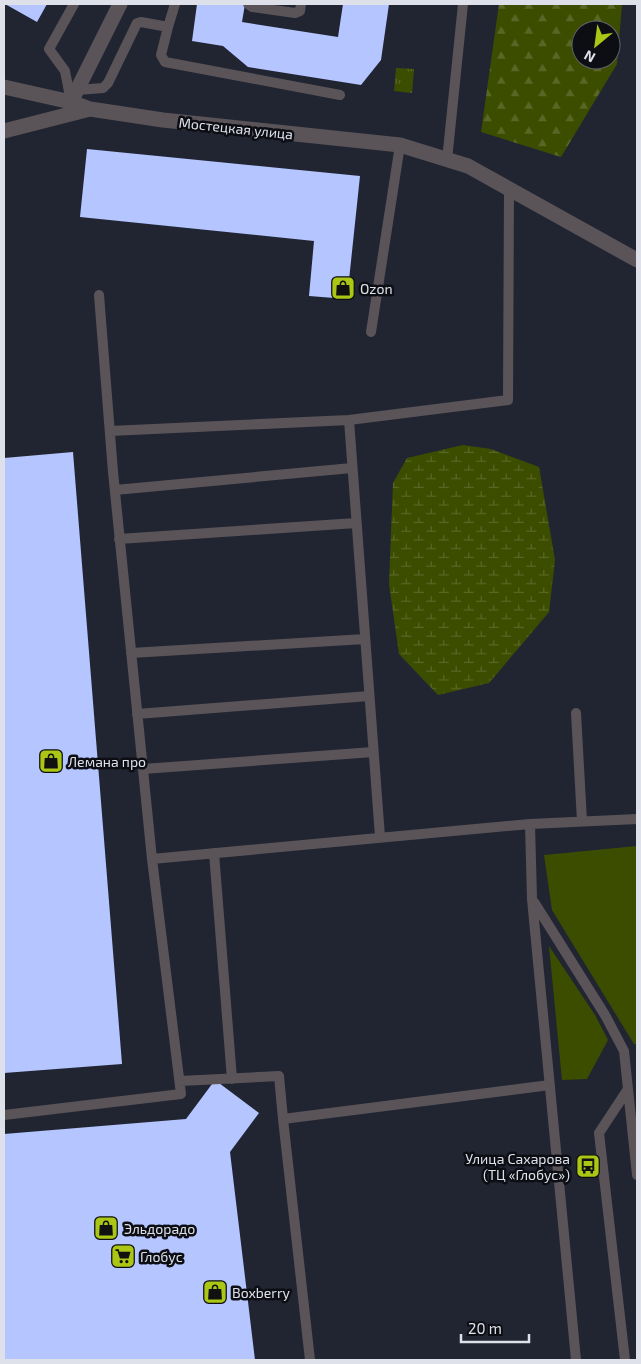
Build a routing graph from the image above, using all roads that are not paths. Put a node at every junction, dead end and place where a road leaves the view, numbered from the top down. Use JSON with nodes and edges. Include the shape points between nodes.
{"nodes":[{"id":1,"x":74,"y":4,"type":"edge"},
{"id":2,"x":120,"y":4,"type":"edge"},
{"id":3,"x":175,"y":4,"type":"edge"},
{"id":4,"x":248,"y":4,"type":"edge"},
{"id":5,"x":301,"y":4,"type":"edge"},
{"id":6,"x":463,"y":4,"type":"edge"},
{"id":7,"x":168,"y":27,"type":"junction"},
{"id":8,"x":4,"y":87,"type":"edge"},
{"id":9,"x":340,"y":95,"type":"dead end"},
{"id":10,"x":74,"y":96,"type":"junction"},
{"id":11,"x":90,"y":109,"type":"junction"},
{"id":12,"x":4,"y":131,"type":"edge"},
{"id":13,"x":400,"y":145,"type":"junction"},
{"id":14,"x":447,"y":160,"type":"junction"},
{"id":15,"x":509,"y":189,"type":"junction"},
{"id":16,"x":637,"y":260,"type":"edge"},
{"id":17,"x":99,"y":295,"type":"dead end"},
{"id":18,"x":371,"y":332,"type":"dead end"},
{"id":19,"x":348,"y":420,"type":"junction"},
{"id":20,"x":110,"y":430,"type":"junction"},
{"id":21,"x":352,"y":468,"type":"junction"},
{"id":22,"x":115,"y":490,"type":"junction"},
{"id":23,"x":356,"y":523,"type":"junction"},
{"id":24,"x":119,"y":539,"type":"junction"},
{"id":25,"x":365,"y":639,"type":"junction"},
{"id":26,"x":131,"y":653,"type":"junction"},
{"id":27,"x":369,"y":696,"type":"junction"},
{"id":28,"x":576,"y":713,"type":"dead end"},
{"id":29,"x":137,"y":714,"type":"junction"},
{"id":30,"x":373,"y":752,"type":"junction"},
{"id":31,"x":143,"y":769,"type":"junction"},
{"id":32,"x":637,"y":819,"type":"edge"},
{"id":33,"x":582,"y":821,"type":"junction"},
{"id":34,"x":530,"y":824,"type":"junction"},
{"id":35,"x":380,"y":837,"type":"junction"},
{"id":36,"x":214,"y":853,"type":"junction"},
{"id":37,"x":152,"y":859,"type":"junction"},
{"id":38,"x":532,"y":899,"type":"junction"},
{"id":39,"x":232,"y":1079,"type":"junction"},
{"id":40,"x":180,"y":1081,"type":"junction"},
{"id":41,"x":550,"y":1085,"type":"junction"},
{"id":42,"x":628,"y":1089,"type":"junction"},
{"id":43,"x":4,"y":1115,"type":"edge"},
{"id":44,"x":283,"y":1119,"type":"junction"},
{"id":45,"x":637,"y":1175,"type":"edge"},
{"id":46,"x":310,"y":1360,"type":"edge"},
{"id":47,"x":576,"y":1360,"type":"edge"},
{"id":48,"x":625,"y":1360,"type":"edge"}],
"edges":[{"from":1,"to":10,"type":"lane","via":[[49,49],[65,71]]},
{"from":2,"to":10,"type":"street"},
{"from":3,"to":7,"type":"lane"},
{"from":4,"to":5,"type":"lane","via":[[295,13],[300,11]]},
{"from":6,"to":14,"type":"lane"},
{"from":7,"to":9,"type":"lane","via":[[161,55],[165,62]]},
{"from":7,"to":10,"type":"lane","via":[[137,23],[108,83]]},
{"from":8,"to":10,"type":"street","name":"Мостецкая улица"},
{"from":10,"to":11,"type":"street","name":"Мостецкая улица"},
{"from":11,"to":12,"type":"street"},
{"from":11,"to":13,"type":"street","name":"Мостецкая улица","via":[[163,120]]},
{"from":13,"to":14,"type":"street","name":"Мостецкая улица"},
{"from":13,"to":18,"type":"lane"},
{"from":14,"to":15,"type":"street","name":"Мостецкая улица","via":[[468,166]]},
{"from":15,"to":16,"type":"street","name":"Мостецкая улица"},
{"from":15,"to":19,"type":"lane","via":[[508,400]]},
{"from":17,"to":20,"type":"lane"},
{"from":19,"to":20,"type":"lane"},
{"from":19,"to":21,"type":"lane"},
{"from":20,"to":22,"type":"lane"},
{"from":21,"to":22,"type":"lane"},
{"from":21,"to":23,"type":"lane"},
{"from":22,"to":24,"type":"lane"},
{"from":23,"to":24,"type":"lane"},
{"from":23,"to":25,"type":"lane"},
{"from":24,"to":26,"type":"lane"},
{"from":25,"to":26,"type":"lane"},
{"from":25,"to":27,"type":"lane"},
{"from":26,"to":29,"type":"lane"},
{"from":27,"to":29,"type":"lane"},
{"from":27,"to":30,"type":"lane"},
{"from":28,"to":33,"type":"lane"},
{"from":29,"to":31,"type":"lane"},
{"from":30,"to":31,"type":"lane"},
{"from":30,"to":35,"type":"lane"},
{"from":31,"to":37,"type":"lane"},
{"from":32,"to":33,"type":"lane"},
{"from":33,"to":34,"type":"lane"},
{"from":34,"to":35,"type":"lane"},
{"from":34,"to":38,"type":"lane"},
{"from":35,"to":36,"type":"lane"},
{"from":36,"to":37,"type":"lane"},
{"from":36,"to":39,"type":"lane"},
{"from":37,"to":40,"type":"lane"},
{"from":38,"to":41,"type":"lane"},
{"from":38,"to":42,"type":"lane","via":[[624,1051]]},
{"from":39,"to":40,"type":"lane"},
{"from":39,"to":44,"type":"lane","via":[[280,1076]]},
{"from":40,"to":43,"type":"lane","via":[[181,1094]]},
{"from":41,"to":44,"type":"lane"},
{"from":41,"to":47,"type":"lane"},
{"from":42,"to":45,"type":"lane"},
{"from":42,"to":48,"type":"lane","via":[[599,1133]]},
{"from":44,"to":46,"type":"lane"}]}
